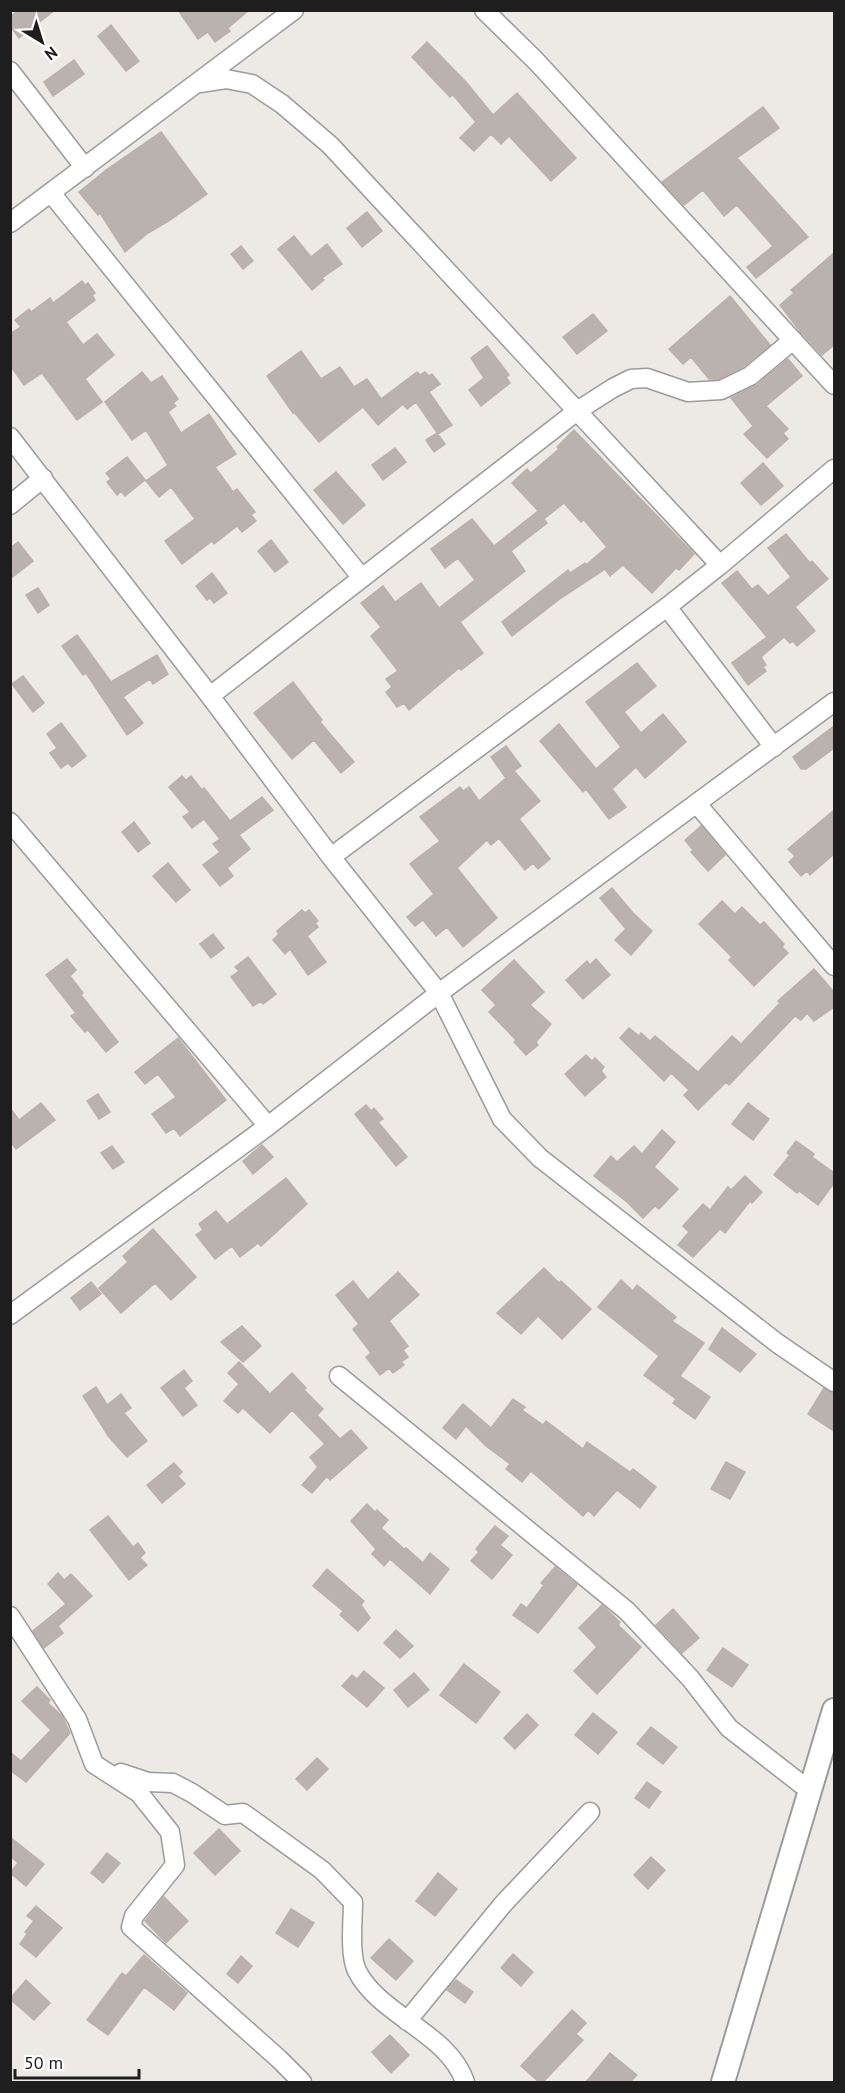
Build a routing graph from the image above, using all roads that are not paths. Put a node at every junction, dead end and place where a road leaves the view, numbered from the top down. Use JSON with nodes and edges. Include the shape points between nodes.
{"nodes":[{"id":1,"x":294,"y":10,"type":"edge"},
{"id":2,"x":484,"y":10,"type":"edge"},
{"id":3,"x":10,"y":71,"type":"edge"},
{"id":4,"x":200,"y":83,"type":"junction"},
{"id":5,"x":85,"y":168,"type":"junction"},
{"id":6,"x":51,"y":193,"type":"junction"},
{"id":7,"x":10,"y":223,"type":"edge"},
{"id":8,"x":793,"y":340,"type":"junction"},
{"id":9,"x":834,"y":385,"type":"edge"},
{"id":10,"x":577,"y":411,"type":"junction"},
{"id":11,"x":10,"y":437,"type":"edge"},
{"id":12,"x":834,"y":469,"type":"edge"},
{"id":13,"x":44,"y":478,"type":"junction"},
{"id":14,"x":10,"y":505,"type":"edge"},
{"id":15,"x":720,"y":565,"type":"junction"},
{"id":16,"x":362,"y":578,"type":"junction"},
{"id":17,"x":667,"y":607,"type":"junction"},
{"id":18,"x":210,"y":696,"type":"junction"},
{"id":19,"x":834,"y":702,"type":"edge"},
{"id":20,"x":774,"y":747,"type":"junction"},
{"id":21,"x":697,"y":804,"type":"junction"},
{"id":22,"x":10,"y":822,"type":"edge"},
{"id":23,"x":331,"y":857,"type":"junction"},
{"id":24,"x":834,"y":966,"type":"edge"},
{"id":25,"x":439,"y":993,"type":"junction"},
{"id":26,"x":268,"y":1126,"type":"junction"},
{"id":27,"x":10,"y":1315,"type":"edge"},
{"id":28,"x":339,"y":1376,"type":"dead end"},
{"id":29,"x":834,"y":1382,"type":"edge"},
{"id":30,"x":10,"y":1616,"type":"edge"},
{"id":31,"x":834,"y":1710,"type":"edge"},
{"id":32,"x":94,"y":1764,"type":"junction"},
{"id":33,"x":810,"y":1791,"type":"junction"},
{"id":34,"x":590,"y":1812,"type":"dead end"},
{"id":35,"x":408,"y":2021,"type":"junction"},
{"id":36,"x":302,"y":2082,"type":"edge"},
{"id":37,"x":465,"y":2082,"type":"edge"},
{"id":38,"x":723,"y":2082,"type":"edge"}],
"edges":[{"from":1,"to":4,"type":"street"},
{"from":2,"to":8,"type":"street","via":[[536,61]]},
{"from":3,"to":5,"type":"street"},
{"from":4,"to":5,"type":"street"},
{"from":4,"to":10,"type":"street","via":[[226,79],[252,84],[330,145]]},
{"from":5,"to":6,"type":"street"},
{"from":6,"to":7,"type":"street"},
{"from":6,"to":16,"type":"street"},
{"from":8,"to":9,"type":"street"},
{"from":8,"to":10,"type":"street","via":[[750,376],[721,390],[688,392],[647,378],[631,379]]},
{"from":10,"to":15,"type":"street"},
{"from":10,"to":16,"type":"street"},
{"from":11,"to":13,"type":"street"},
{"from":12,"to":15,"type":"street"},
{"from":13,"to":14,"type":"street"},
{"from":13,"to":18,"type":"street"},
{"from":15,"to":17,"type":"street"},
{"from":16,"to":18,"type":"street"},
{"from":17,"to":20,"type":"street"},
{"from":17,"to":23,"type":"street"},
{"from":18,"to":23,"type":"street"},
{"from":19,"to":20,"type":"street"},
{"from":20,"to":21,"type":"street"},
{"from":21,"to":24,"type":"street"},
{"from":21,"to":25,"type":"street"},
{"from":22,"to":26,"type":"street"},
{"from":23,"to":25,"type":"street"},
{"from":25,"to":26,"type":"street"},
{"from":25,"to":29,"type":"street","via":[[502,1119],[540,1158],[777,1343]]},
{"from":26,"to":27,"type":"street"},
{"from":28,"to":33,"type":"street","via":[[627,1611],[690,1678],[729,1728]]},
{"from":30,"to":32,"type":"street","via":[[77,1719]]},
{"from":31,"to":33,"type":"street"},
{"from":32,"to":35,"type":"street","via":[[148,1782],[173,1783],[225,1815],[243,1813],[322,1870],[353,1902],[357,1970],[373,1991]]},
{"from":32,"to":36,"type":"street","via":[[139,1793],[170,1832],[175,1865],[134,1916],[131,1927]]},
{"from":33,"to":38,"type":"street"},
{"from":34,"to":35,"type":"street","via":[[504,1903]]},
{"from":35,"to":37,"type":"street","via":[[428,2035],[460,2069]]}]}
